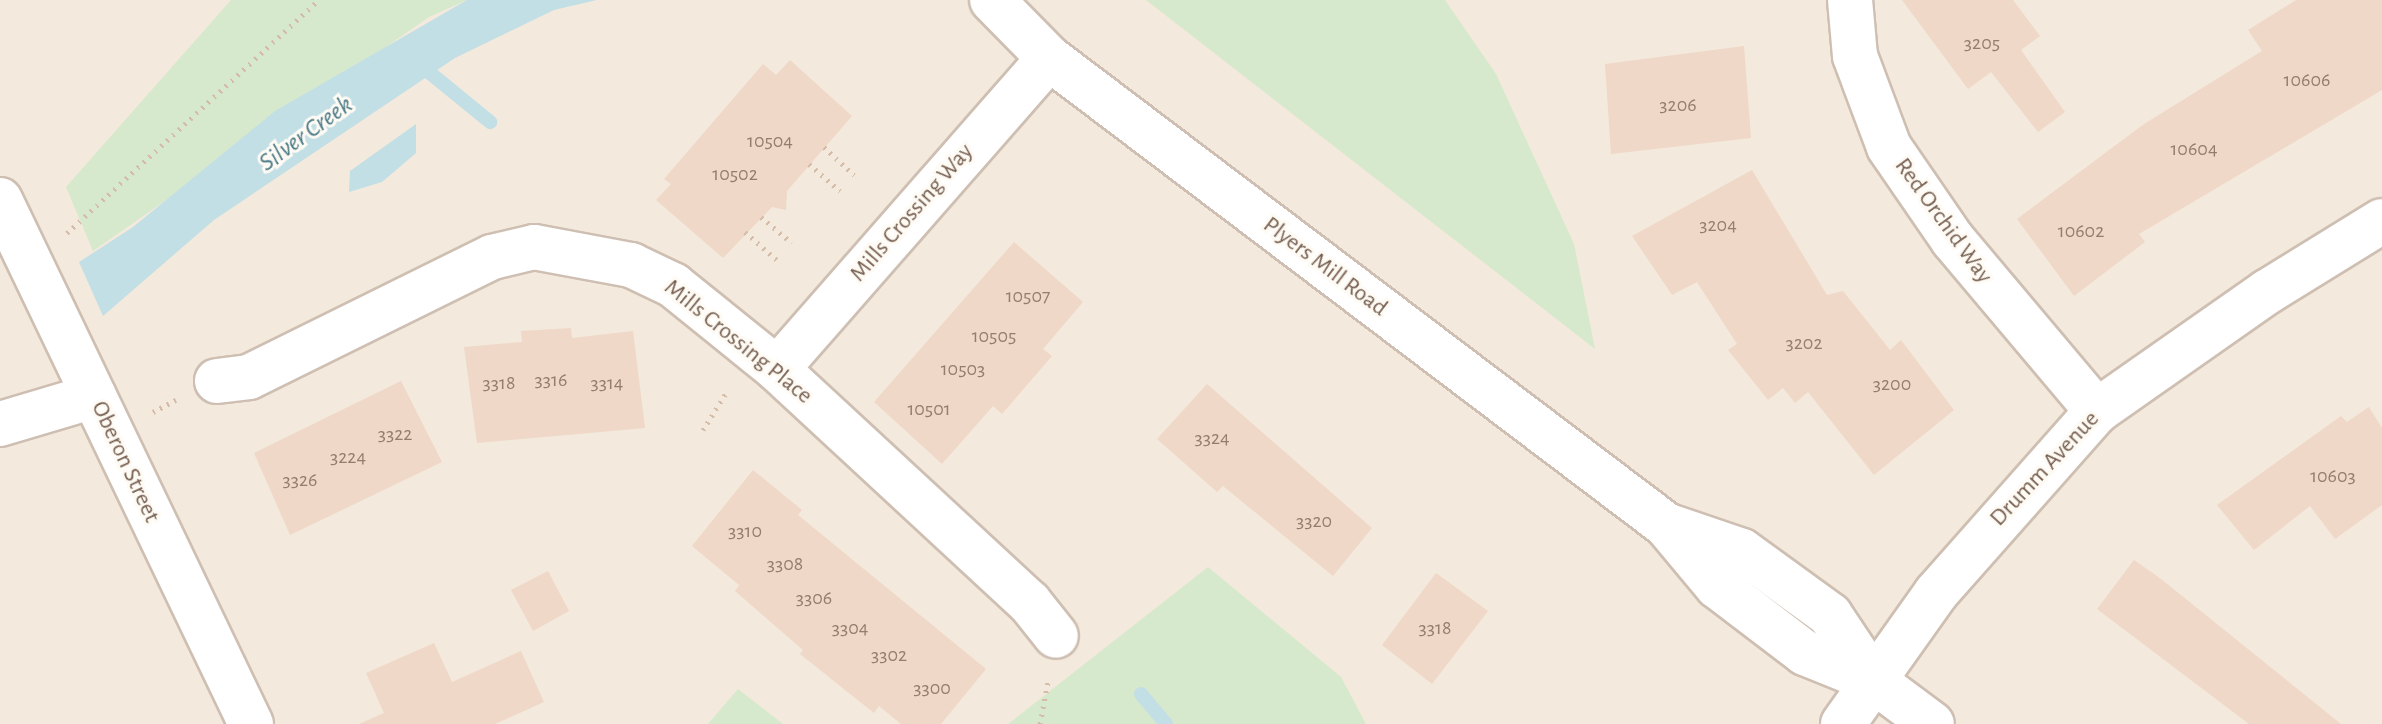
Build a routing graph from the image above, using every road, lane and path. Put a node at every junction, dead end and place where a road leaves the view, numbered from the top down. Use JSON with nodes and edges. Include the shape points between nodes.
{"nodes":[{"id":1,"x":319,"y":0,"type":"edge"},
{"id":2,"x":992,"y":0,"type":"edge"},
{"id":3,"x":1850,"y":0,"type":"edge"},
{"id":4,"x":1049,"y":58,"type":"junction"},
{"id":5,"x":824,"y":147,"type":"dead end"},
{"id":6,"x":809,"y":164,"type":"dead end"},
{"id":7,"x":854,"y":175,"type":"dead end"},
{"id":8,"x":840,"y":191,"type":"dead end"},
{"id":9,"x":0,"y":200,"type":"edge"},
{"id":10,"x":761,"y":217,"type":"dead end"},
{"id":11,"x":2382,"y":221,"type":"edge"},
{"id":12,"x":745,"y":232,"type":"dead end"},
{"id":13,"x":58,"y":240,"type":"dead end"},
{"id":14,"x":792,"y":243,"type":"dead end"},
{"id":15,"x":777,"y":260,"type":"dead end"},
{"id":16,"x":777,"y":369,"type":"junction"},
{"id":17,"x":217,"y":381,"type":"joint"},
{"id":18,"x":726,"y":393,"type":"dead end"},
{"id":19,"x":2097,"y":411,"type":"junction"},
{"id":20,"x":102,"y":414,"type":"junction"},
{"id":21,"x":0,"y":424,"type":"edge"},
{"id":22,"x":703,"y":430,"type":"dead end"},
{"id":23,"x":1056,"y":636,"type":"dead end"},
{"id":24,"x":1874,"y":681,"type":"junction"},
{"id":25,"x":251,"y":724,"type":"edge"},
{"id":26,"x":1843,"y":724,"type":"edge"},
{"id":27,"x":1932,"y":724,"type":"edge"}],
"edges":[{"from":1,"to":13,"type":"path"},
{"from":2,"to":4,"type":"street","name":"Plyers Mill Road"},
{"from":3,"to":19,"type":"street","name":"Red Orchid Way","via":[[1855,56],[1889,147],[1953,240]]},
{"from":4,"to":16,"type":"street","name":"Mills Crossing Way"},
{"from":4,"to":24,"type":"street","name":"Plyers Mill Road","via":[[1666,525],[1742,551],[1830,615]]},
{"from":5,"to":7,"type":"path"},
{"from":6,"to":8,"type":"path"},
{"from":9,"to":20,"type":"street","name":"Oberon Street"},
{"from":10,"to":14,"type":"path"},
{"from":11,"to":19,"type":"street","name":"Drumm Avenue","via":[[2267,292]]},
{"from":12,"to":15,"type":"path"},
{"from":16,"to":17,"type":"street","name":"Mills Crossing Place","via":[[673,285],[631,265],[534,247],[492,257],[249,377]]},
{"from":16,"to":23,"type":"street","name":"Mills Crossing Place","via":[[1029,602]]},
{"from":17,"to":20,"type":"path"},
{"from":18,"to":22,"type":"path"},
{"from":19,"to":24,"type":"street","name":"Drumm Avenue","via":[[1946,581]]},
{"from":20,"to":21,"type":"street"},
{"from":20,"to":25,"type":"street","name":"Oberon Street"},
{"from":24,"to":26,"type":"street","name":"Drumm Avenue"},
{"from":24,"to":27,"type":"street","name":"Plyers Mill Road"}]}
